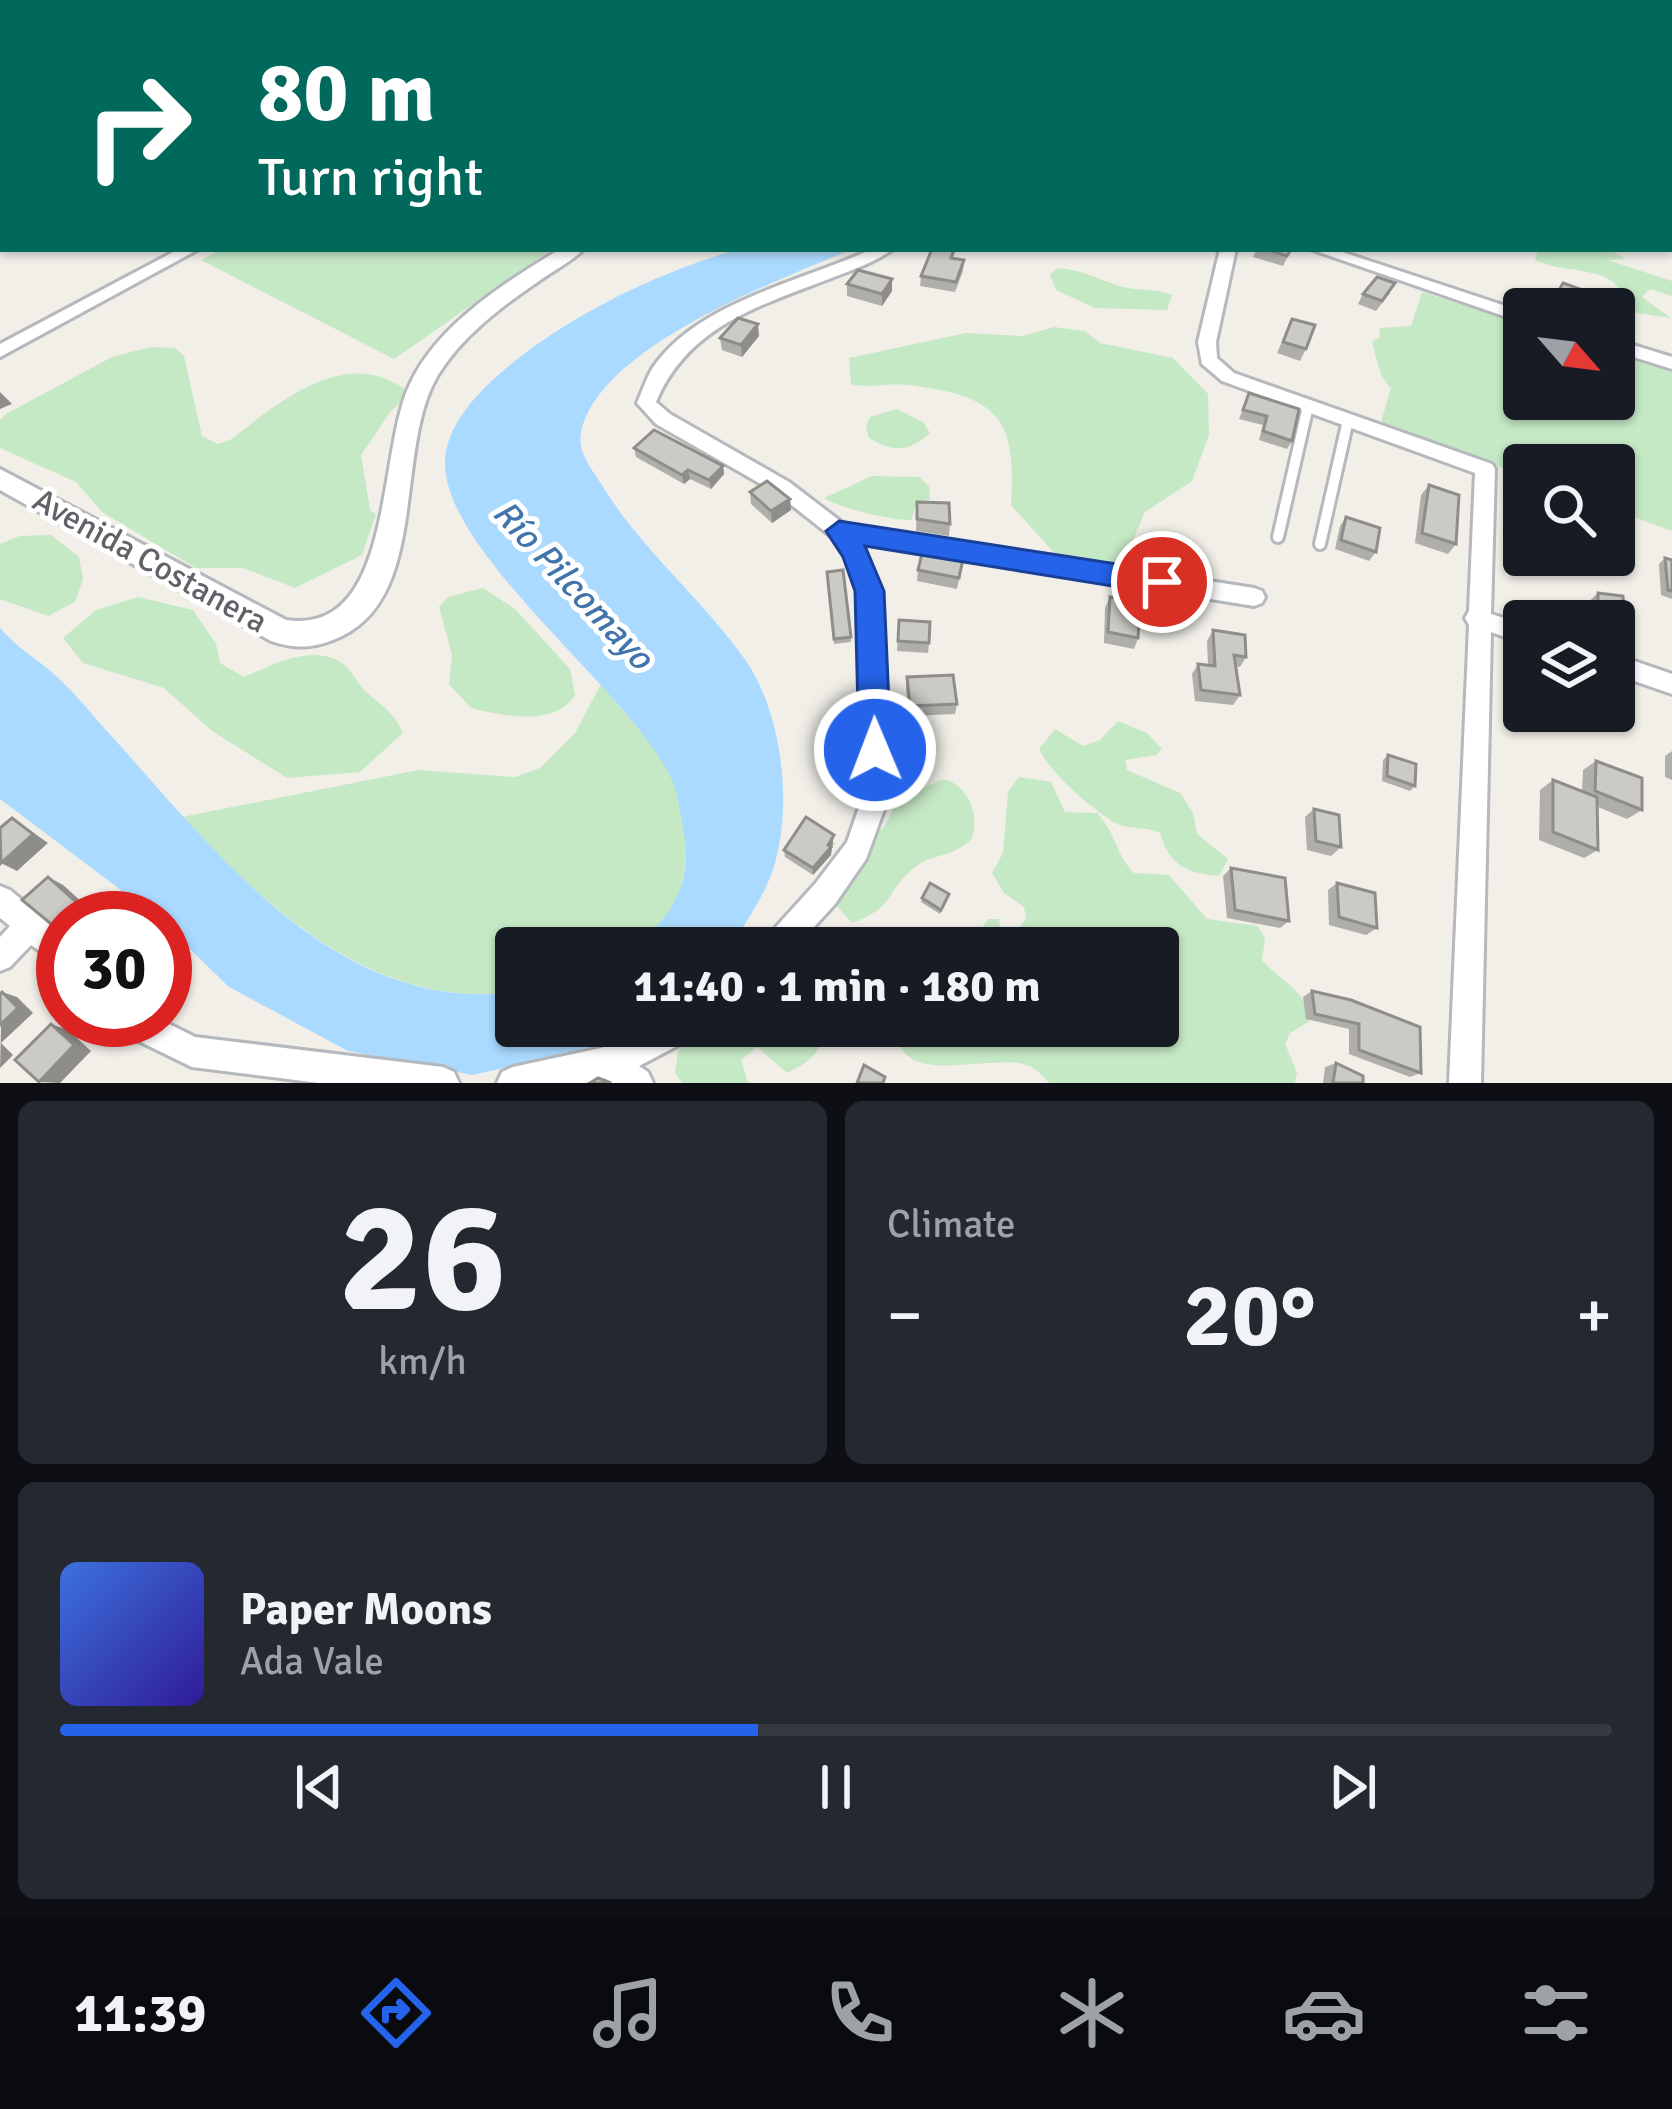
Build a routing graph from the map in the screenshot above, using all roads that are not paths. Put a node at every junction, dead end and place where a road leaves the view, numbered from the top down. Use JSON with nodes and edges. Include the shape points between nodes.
{"nodes":[{"id":1,"x":185,"y":252,"type":"edge"},
{"id":2,"x":570,"y":252,"type":"edge"},
{"id":3,"x":878,"y":252,"type":"edge"},
{"id":4,"x":1227,"y":252,"type":"edge"},
{"id":5,"x":1327,"y":252,"type":"edge"},
{"id":6,"x":1503,"y":311,"type":"edge"},
{"id":7,"x":0,"y":351,"type":"edge"},
{"id":8,"x":1635,"y":352,"type":"edge"},
{"id":9,"x":1672,"y":363,"type":"edge"},
{"id":10,"x":1308,"y":406,"type":"junction"},
{"id":11,"x":1348,"y":420,"type":"junction"},
{"id":12,"x":0,"y":478,"type":"edge"},
{"id":13,"x":839,"y":531,"type":"junction"},
{"id":14,"x":1278,"y":537,"type":"dead end"},
{"id":15,"x":1320,"y":544,"type":"dead end"},
{"id":16,"x":1254,"y":597,"type":"dead end"},
{"id":17,"x":1476,"y":618,"type":"junction"},
{"id":18,"x":1503,"y":627,"type":"edge"},
{"id":19,"x":1635,"y":671,"type":"edge"},
{"id":20,"x":1672,"y":684,"type":"edge"},
{"id":21,"x":0,"y":900,"type":"edge"},
{"id":22,"x":31,"y":925,"type":"junction"},
{"id":23,"x":795,"y":927,"type":"edge"},
{"id":24,"x":36,"y":929,"type":"edge"},
{"id":25,"x":0,"y":958,"type":"edge"},
{"id":26,"x":182,"y":1047,"type":"edge"},
{"id":27,"x":649,"y":1047,"type":"edge"},
{"id":28,"x":608,"y":1062,"type":"junction"},
{"id":29,"x":443,"y":1083,"type":"edge"},
{"id":30,"x":513,"y":1083,"type":"edge"},
{"id":31,"x":637,"y":1083,"type":"edge"},
{"id":32,"x":1465,"y":1083,"type":"edge"}],
"edges":[{"from":1,"to":7,"type":"street"},
{"from":2,"to":12,"type":"street","name":"Avenida Costanera","via":[[503,297],[422,382],[369,595],[349,620],[316,635],[281,632]]},
{"from":3,"to":13,"type":"street","via":[[752,303],[690,339],[651,381],[646,403]]},
{"from":4,"to":10,"type":"street","via":[[1208,360],[1228,377]]},
{"from":5,"to":6,"type":"street"},
{"from":8,"to":9,"type":"street"},
{"from":10,"to":11,"type":"street"},
{"from":10,"to":14,"type":"lane"},
{"from":11,"to":15,"type":"lane"},
{"from":11,"to":17,"type":"street","via":[[1484,469]]},
{"from":13,"to":16,"type":"street"},
{"from":13,"to":23,"type":"street","via":[[869,591],[876,796],[856,850]]},
{"from":17,"to":18,"type":"street"},
{"from":17,"to":32,"type":"street"},
{"from":19,"to":20,"type":"street"},
{"from":21,"to":22,"type":"street"},
{"from":22,"to":24,"type":"street"},
{"from":22,"to":25,"type":"street"},
{"from":26,"to":29,"type":"street"},
{"from":27,"to":28,"type":"street"},
{"from":28,"to":30,"type":"street"},
{"from":28,"to":31,"type":"street"}]}
